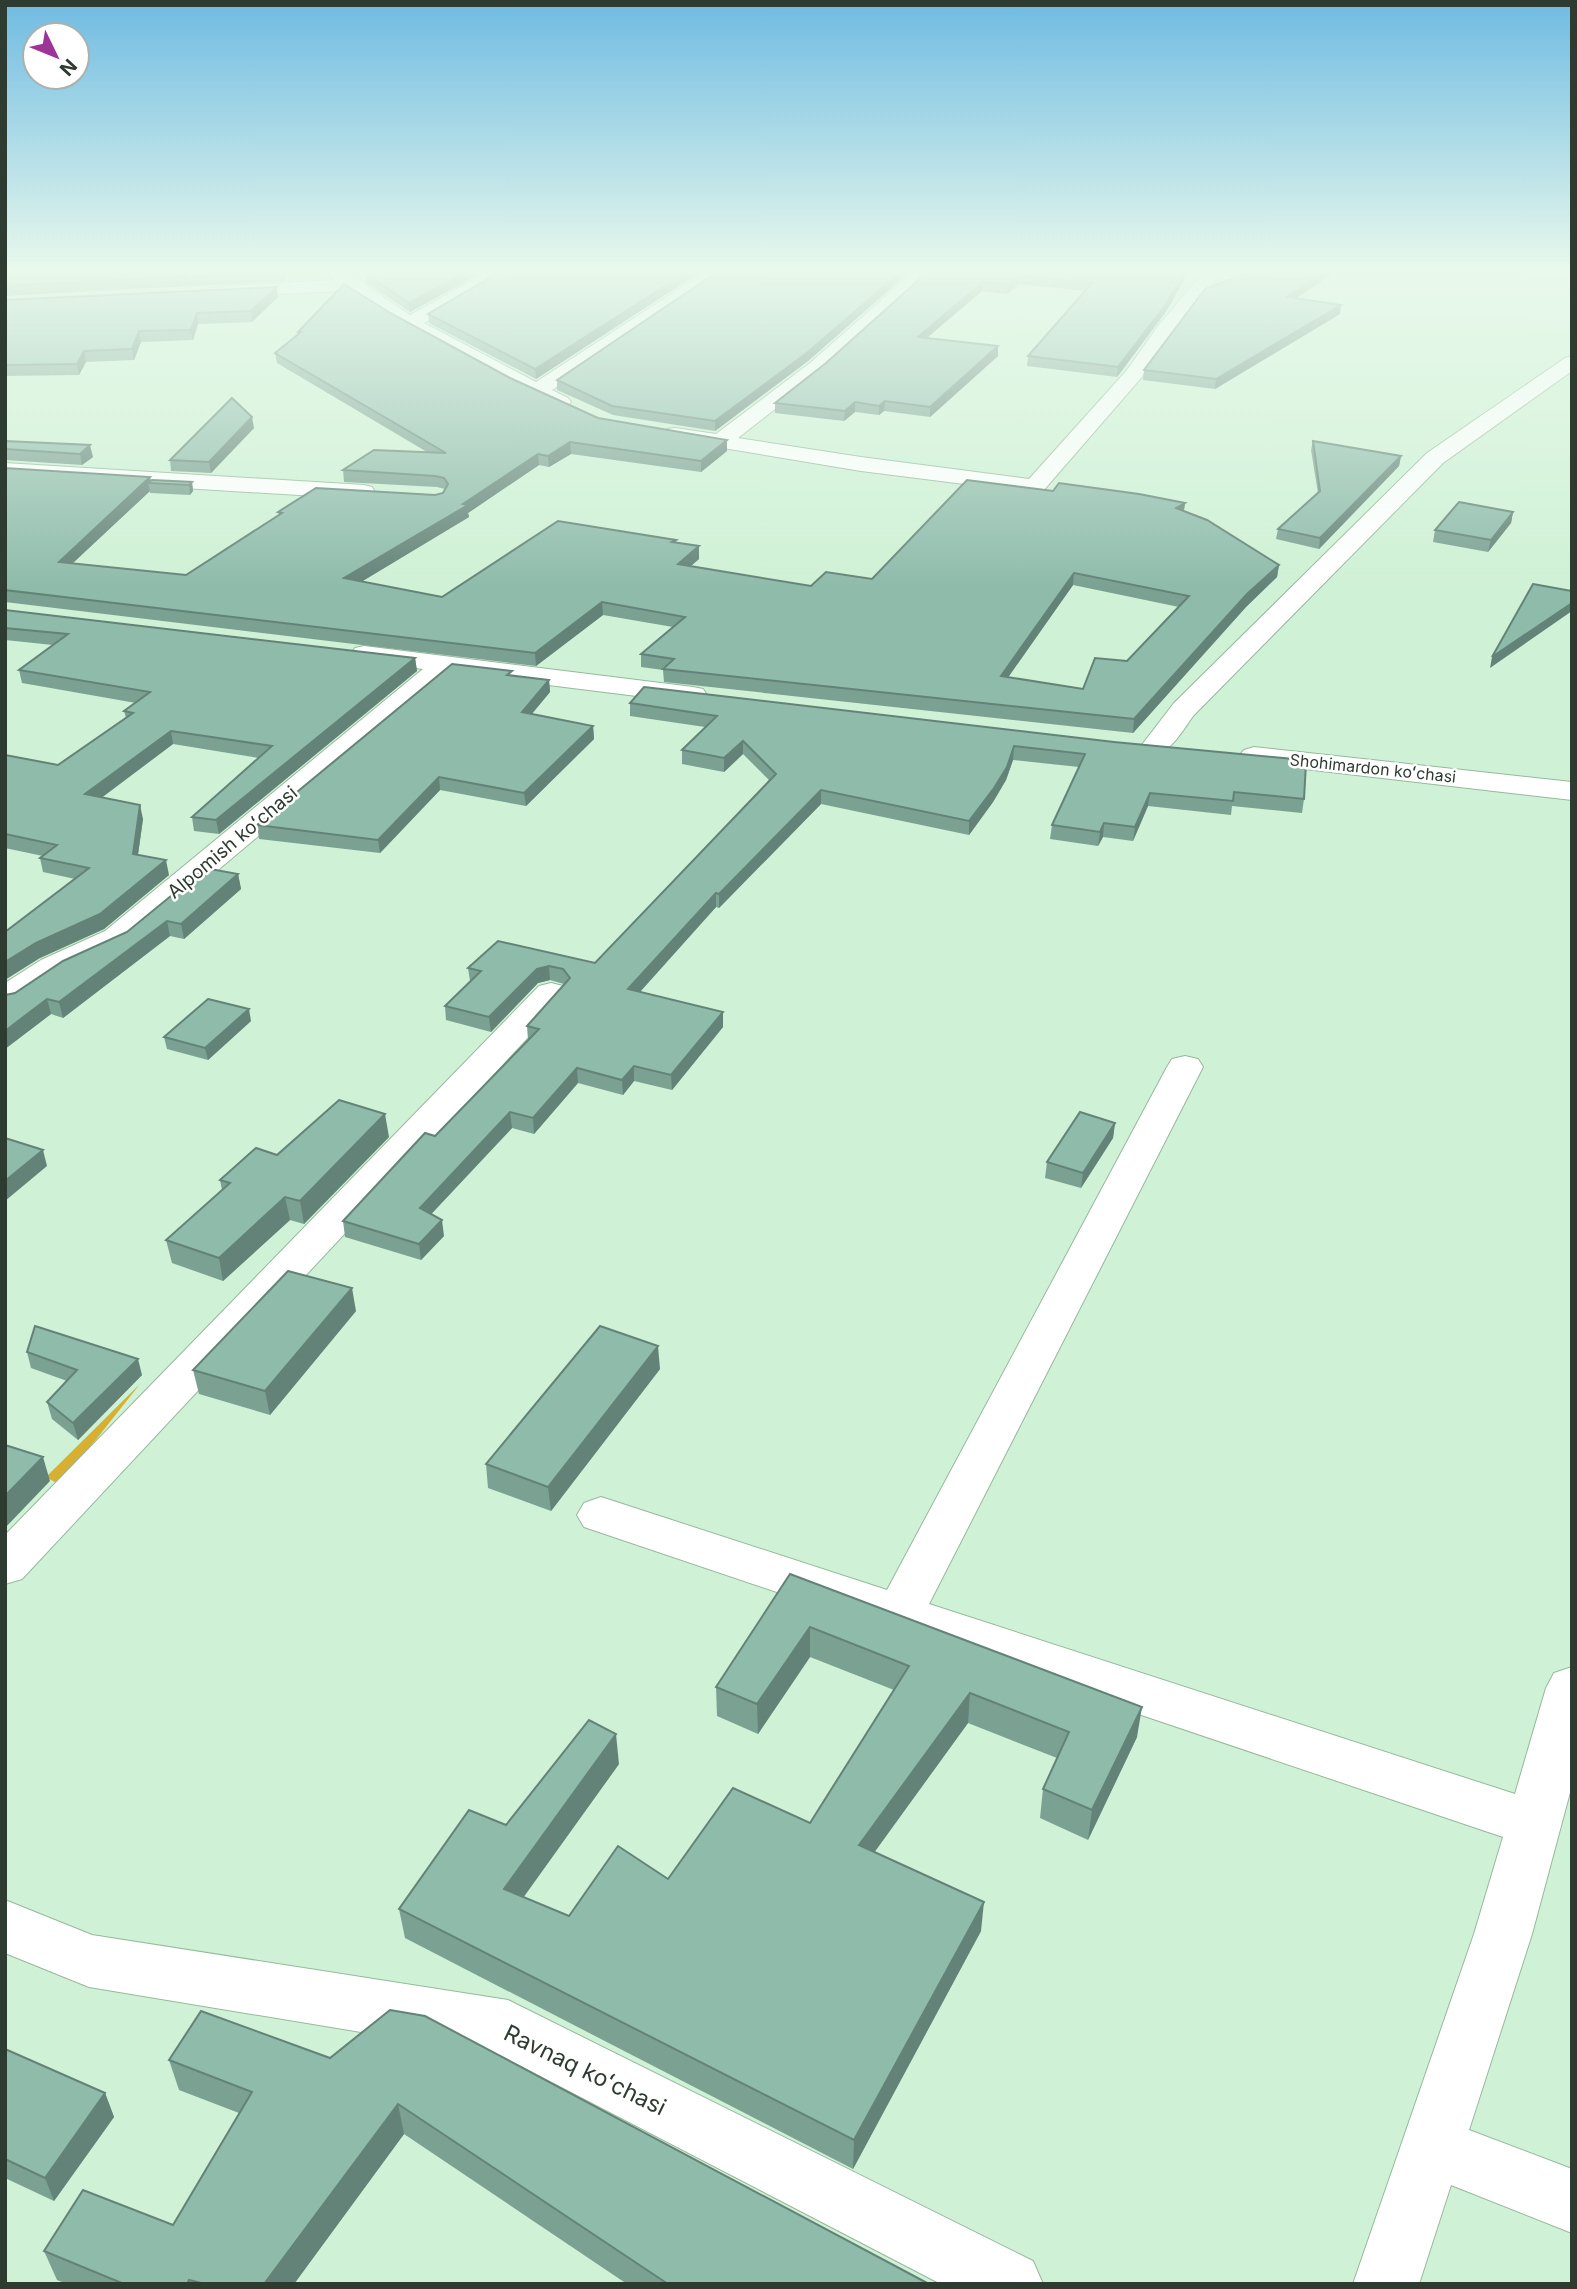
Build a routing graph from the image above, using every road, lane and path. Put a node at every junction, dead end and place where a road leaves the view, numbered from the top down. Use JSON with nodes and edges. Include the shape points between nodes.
{"nodes":[{"id":1,"x":507,"y":375,"type":"edge"},
{"id":2,"x":561,"y":375,"type":"edge"},
{"id":3,"x":807,"y":375,"type":"edge"},
{"id":4,"x":1133,"y":375,"type":"edge"},
{"id":5,"x":1554,"y":375,"type":"edge"},
{"id":6,"x":537,"y":391,"type":"junction"},
{"id":7,"x":575,"y":408,"type":"edge"},
{"id":8,"x":659,"y":431,"type":"edge"},
{"id":9,"x":720,"y":441,"type":"junction"},
{"id":10,"x":5,"y":470,"type":"edge"},
{"id":11,"x":382,"y":493,"type":"edge"},
{"id":12,"x":335,"y":651,"type":"edge"},
{"id":13,"x":446,"y":664,"type":"junction"},
{"id":14,"x":719,"y":699,"type":"edge"},
{"id":15,"x":1155,"y":746,"type":"edge"},
{"id":16,"x":1224,"y":753,"type":"edge"},
{"id":17,"x":1572,"y":791,"type":"edge"},
{"id":18,"x":551,"y":993,"type":"dead end"},
{"id":19,"x":5,"y":999,"type":"edge"},
{"id":20,"x":1185,"y":1067,"type":"dead end"},
{"id":21,"x":601,"y":1515,"type":"dead end"},
{"id":22,"x":5,"y":1566,"type":"edge"},
{"id":23,"x":899,"y":1614,"type":"junction"},
{"id":24,"x":1572,"y":1688,"type":"edge"},
{"id":25,"x":1534,"y":1824,"type":"junction"},
{"id":26,"x":5,"y":1926,"type":"edge"},
{"id":27,"x":1432,"y":2147,"type":"junction"},
{"id":28,"x":1572,"y":2201,"type":"edge"},
{"id":29,"x":1010,"y":2284,"type":"edge"},
{"id":30,"x":1386,"y":2284,"type":"edge"}],
"edges":[{"from":1,"to":6,"type":"street"},
{"from":2,"to":6,"type":"street"},
{"from":3,"to":9,"type":"street"},
{"from":4,"to":9,"type":"street","via":[[1035,486]]},
{"from":5,"to":15,"type":"street","via":[[1435,458],[1184,709]]},
{"from":6,"to":7,"type":"street"},
{"from":8,"to":9,"type":"street"},
{"from":10,"to":11,"type":"street"},
{"from":12,"to":13,"type":"street"},
{"from":13,"to":14,"type":"street"},
{"from":13,"to":19,"type":"street","name":"Alpomish koʻchasi","via":[[117,938],[53,967]]},
{"from":16,"to":17,"type":"street","name":"Shohimardon koʻchasi"},
{"from":18,"to":22,"type":"street"},
{"from":20,"to":23,"type":"street"},
{"from":21,"to":23,"type":"street"},
{"from":23,"to":25,"type":"street"},
{"from":24,"to":25,"type":"street"},
{"from":25,"to":27,"type":"street","via":[[1503,1934]]},
{"from":26,"to":29,"type":"street","name":"Ravnaq koʻchasi","via":[[89,1961],[508,2028]]},
{"from":27,"to":28,"type":"street"},
{"from":27,"to":30,"type":"street"}]}
